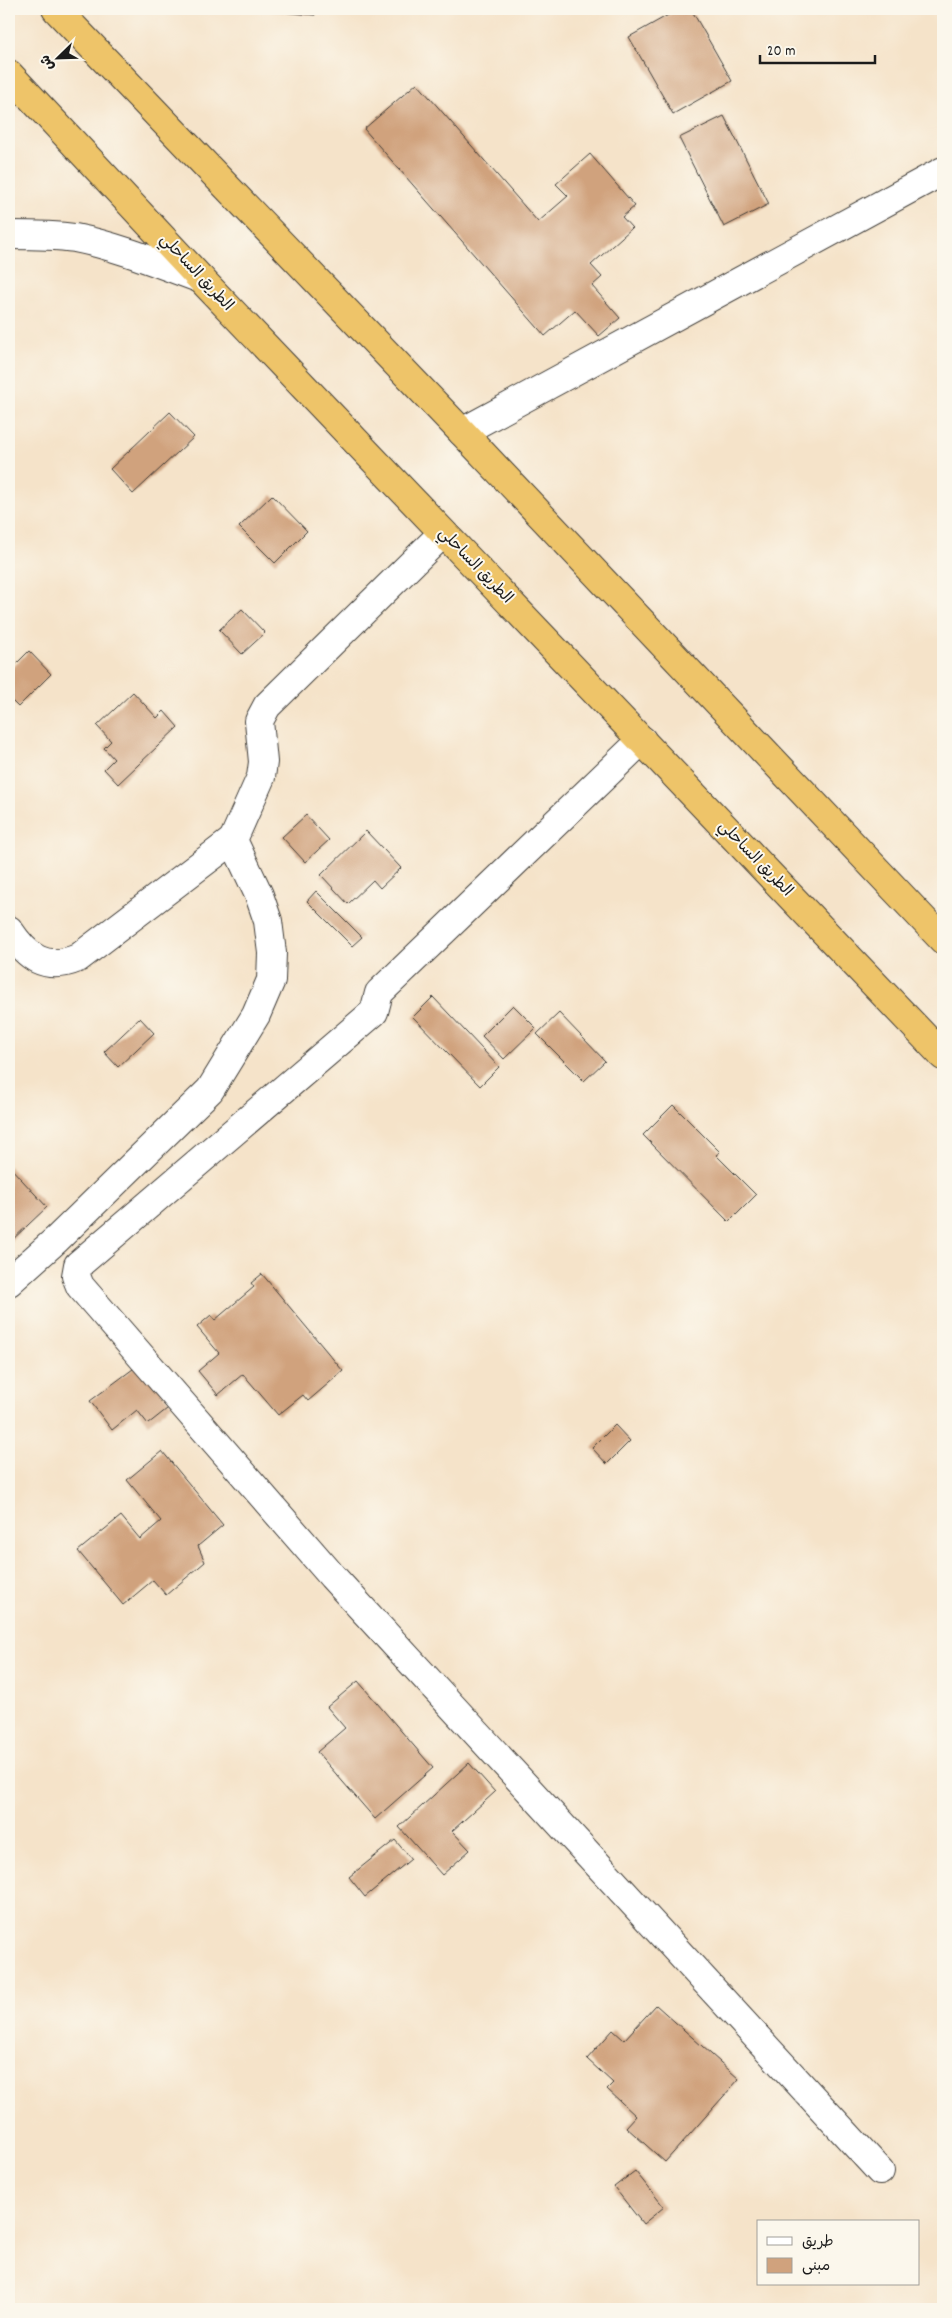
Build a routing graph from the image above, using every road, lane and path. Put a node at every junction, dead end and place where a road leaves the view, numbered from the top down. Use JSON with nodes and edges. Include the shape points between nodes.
{"nodes":[{"id":1,"x":56,"y":9,"type":"edge"},
{"id":2,"x":9,"y":74,"type":"edge"},
{"id":3,"x":943,"y":171,"type":"edge"},
{"id":4,"x":9,"y":235,"type":"edge"},
{"id":5,"x":201,"y":279,"type":"junction"},
{"id":6,"x":462,"y":432,"type":"junction"},
{"id":7,"x":443,"y":532,"type":"junction"},
{"id":8,"x":642,"y":740,"type":"junction"},
{"id":9,"x":233,"y":840,"type":"junction"},
{"id":10,"x":9,"y":930,"type":"edge"},
{"id":11,"x":943,"y":940,"type":"edge"},
{"id":12,"x":943,"y":1056,"type":"edge"},
{"id":13,"x":9,"y":1282,"type":"edge"},
{"id":14,"x":880,"y":2171,"type":"dead end"}],
"edges":[{"from":1,"to":6,"type":"highway"},
{"from":2,"to":5,"type":"highway","name":"الطريق الساحلي"},
{"from":3,"to":6,"type":"street"},
{"from":4,"to":5,"type":"street","via":[[75,238]]},
{"from":5,"to":7,"type":"highway","name":"الطريق الساحلي"},
{"from":6,"to":11,"type":"highway"},
{"from":7,"to":8,"type":"highway","name":"الطريق الساحلي"},
{"from":7,"to":9,"type":"street","via":[[267,706],[259,721],[263,762],[261,777]]},
{"from":8,"to":12,"type":"highway","name":"الطريق الساحلي"},
{"from":8,"to":14,"type":"street","via":[[379,993],[374,1012],[78,1265],[76,1276],[80,1286],[332,1576]]},
{"from":9,"to":10,"type":"street","via":[[78,958],[56,964],[44,962],[20,946]]},
{"from":9,"to":13,"type":"street","via":[[268,921],[271,980],[256,1015],[210,1090]]}]}
